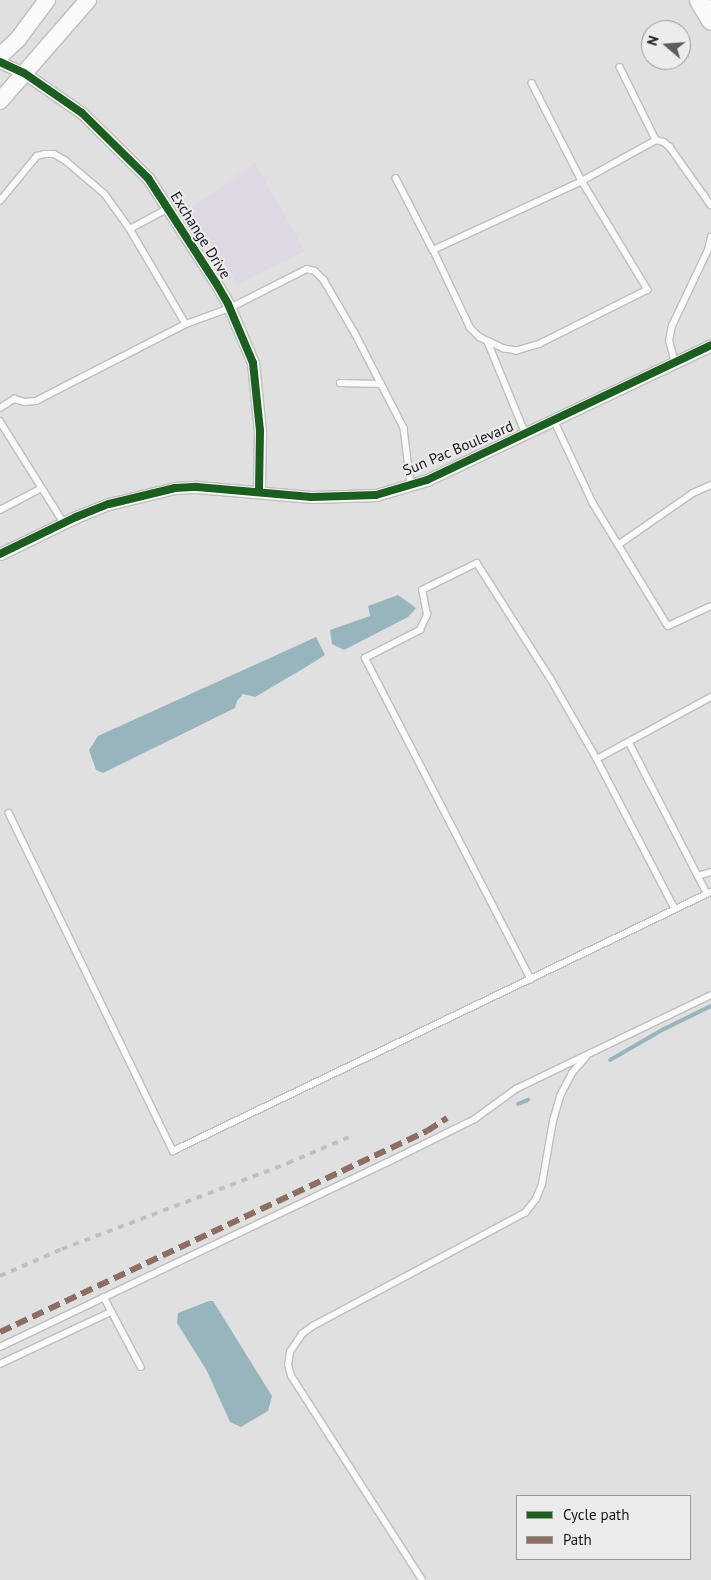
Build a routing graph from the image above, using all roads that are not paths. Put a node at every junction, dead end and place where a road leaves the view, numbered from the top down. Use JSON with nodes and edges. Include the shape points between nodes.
{"nodes":[{"id":1,"x":48,"y":0,"type":"edge"},
{"id":2,"x":88,"y":0,"type":"edge"},
{"id":3,"x":699,"y":0,"type":"edge"},
{"id":4,"x":711,"y":20,"type":"edge"},
{"id":5,"x":0,"y":56,"type":"edge"},
{"id":6,"x":0,"y":62,"type":"edge"},
{"id":7,"x":620,"y":67,"type":"dead end"},
{"id":8,"x":24,"y":73,"type":"junction"},
{"id":9,"x":532,"y":83,"type":"dead end"},
{"id":10,"x":0,"y":101,"type":"edge"},
{"id":11,"x":656,"y":140,"type":"junction"},
{"id":12,"x":396,"y":178,"type":"dead end"},
{"id":13,"x":582,"y":180,"type":"junction"},
{"id":14,"x":0,"y":201,"type":"edge"},
{"id":15,"x":711,"y":205,"type":"edge"},
{"id":16,"x":169,"y":208,"type":"junction"},
{"id":17,"x":130,"y":229,"type":"junction"},
{"id":18,"x":711,"y":238,"type":"edge"},
{"id":19,"x":434,"y":250,"type":"junction"},
{"id":20,"x":230,"y":308,"type":"junction"},
{"id":21,"x":186,"y":324,"type":"junction"},
{"id":22,"x":488,"y":342,"type":"junction"},
{"id":23,"x":711,"y":345,"type":"edge"},
{"id":24,"x":675,"y":363,"type":"junction"},
{"id":25,"x":340,"y":383,"type":"dead end"},
{"id":26,"x":381,"y":384,"type":"junction"},
{"id":27,"x":0,"y":408,"type":"edge"},
{"id":28,"x":554,"y":420,"type":"junction"},
{"id":29,"x":0,"y":421,"type":"edge"},
{"id":30,"x":526,"y":434,"type":"junction"},
{"id":31,"x":411,"y":484,"type":"junction"},
{"id":32,"x":711,"y":485,"type":"edge"},
{"id":33,"x":42,"y":488,"type":"junction"},
{"id":34,"x":258,"y":491,"type":"junction"},
{"id":35,"x":0,"y":510,"type":"edge"},
{"id":36,"x":64,"y":523,"type":"junction"},
{"id":37,"x":618,"y":545,"type":"junction"},
{"id":38,"x":0,"y":554,"type":"edge"},
{"id":39,"x":711,"y":606,"type":"edge"},
{"id":40,"x":711,"y":697,"type":"edge"},
{"id":41,"x":629,"y":742,"type":"junction"},
{"id":42,"x":597,"y":759,"type":"junction"},
{"id":43,"x":9,"y":813,"type":"dead end"},
{"id":44,"x":711,"y":872,"type":"edge"},
{"id":45,"x":698,"y":876,"type":"junction"},
{"id":46,"x":709,"y":893,"type":"edge"},
{"id":47,"x":675,"y":909,"type":"junction"},
{"id":48,"x":530,"y":980,"type":"junction"},
{"id":49,"x":711,"y":995,"type":"edge"},
{"id":50,"x":590,"y":1054,"type":"junction"},
{"id":51,"x":104,"y":1297,"type":"junction"},
{"id":52,"x":112,"y":1312,"type":"junction"},
{"id":53,"x":0,"y":1347,"type":"edge"},
{"id":54,"x":0,"y":1364,"type":"edge"},
{"id":55,"x":141,"y":1367,"type":"dead end"},
{"id":56,"x":422,"y":1580,"type":"edge"}],
"edges":[{"from":1,"to":5,"type":"main road","via":[[18,39]]},
{"from":2,"to":8,"type":"main road"},
{"from":3,"to":4,"type":"main road"},
{"from":6,"to":8,"type":"street","name":"Exchange Drive"},
{"from":7,"to":11,"type":"lane"},
{"from":8,"to":10,"type":"main road"},
{"from":8,"to":16,"type":"street","name":"Exchange Drive","via":[[82,113],[148,178]]},
{"from":9,"to":13,"type":"lane"},
{"from":11,"to":13,"type":"lane"},
{"from":11,"to":15,"type":"lane","via":[[670,147]]},
{"from":12,"to":19,"type":"lane"},
{"from":13,"to":19,"type":"lane"},
{"from":13,"to":22,"type":"lane","via":[[648,290],[540,344],[517,351]]},
{"from":14,"to":17,"type":"lane","via":[[37,156],[54,154],[105,194]]},
{"from":16,"to":17,"type":"lane"},
{"from":16,"to":20,"type":"street","name":"Exchange Drive"},
{"from":17,"to":21,"type":"lane"},
{"from":18,"to":24,"type":"lane","via":[[672,326],[669,341]]},
{"from":19,"to":22,"type":"lane","via":[[470,328]]},
{"from":20,"to":21,"type":"lane"},
{"from":20,"to":26,"type":"lane","via":[[307,269],[315,271],[324,280],[355,333]]},
{"from":20,"to":34,"type":"street","name":"Exchange Drive","via":[[253,363],[260,431]]},
{"from":21,"to":27,"type":"lane","via":[[36,401],[14,399]]},
{"from":22,"to":30,"type":"lane"},
{"from":23,"to":24,"type":"street","name":"Sun Pac Boulevard"},
{"from":24,"to":28,"type":"street","name":"Sun Pac Boulevard"},
{"from":25,"to":26,"type":"lane"},
{"from":26,"to":31,"type":"lane","via":[[404,428]]},
{"from":28,"to":30,"type":"street","name":"Sun Pac Boulevard"},
{"from":28,"to":37,"type":"lane","via":[[593,503]]},
{"from":29,"to":33,"type":"lane"},
{"from":30,"to":31,"type":"street","name":"Sun Pac Boulevard","via":[[427,480]]},
{"from":31,"to":34,"type":"street","name":"Sun Pac Boulevard","via":[[376,495],[312,497]]},
{"from":32,"to":37,"type":"lane","via":[[693,493]]},
{"from":33,"to":35,"type":"lane"},
{"from":33,"to":36,"type":"lane"},
{"from":34,"to":36,"type":"street","name":"Sun Pac Boulevard","via":[[176,488],[109,504]]},
{"from":36,"to":38,"type":"street","name":"Sun Pac Boulevard"},
{"from":37,"to":39,"type":"lane","via":[[668,626]]},
{"from":40,"to":41,"type":"lane"},
{"from":41,"to":42,"type":"lane"},
{"from":41,"to":45,"type":"lane"},
{"from":42,"to":47,"type":"lane"},
{"from":42,"to":48,"type":"lane","via":[[551,679],[477,563],[422,590],[427,614],[420,630],[364,658]]},
{"from":43,"to":48,"type":"lane","via":[[173,1151]]},
{"from":44,"to":45,"type":"lane"},
{"from":45,"to":46,"type":"lane"},
{"from":46,"to":47,"type":"lane"},
{"from":47,"to":48,"type":"lane"},
{"from":49,"to":50,"type":"lane"},
{"from":50,"to":51,"type":"lane","via":[[516,1089],[463,1125]]},
{"from":50,"to":56,"type":"lane","via":[[572,1073],[560,1096],[542,1184],[525,1213],[313,1326],[302,1334],[290,1352],[288,1365],[291,1376]]},
{"from":51,"to":52,"type":"lane"},
{"from":51,"to":53,"type":"lane"},
{"from":52,"to":54,"type":"lane"},
{"from":52,"to":55,"type":"lane"}]}
